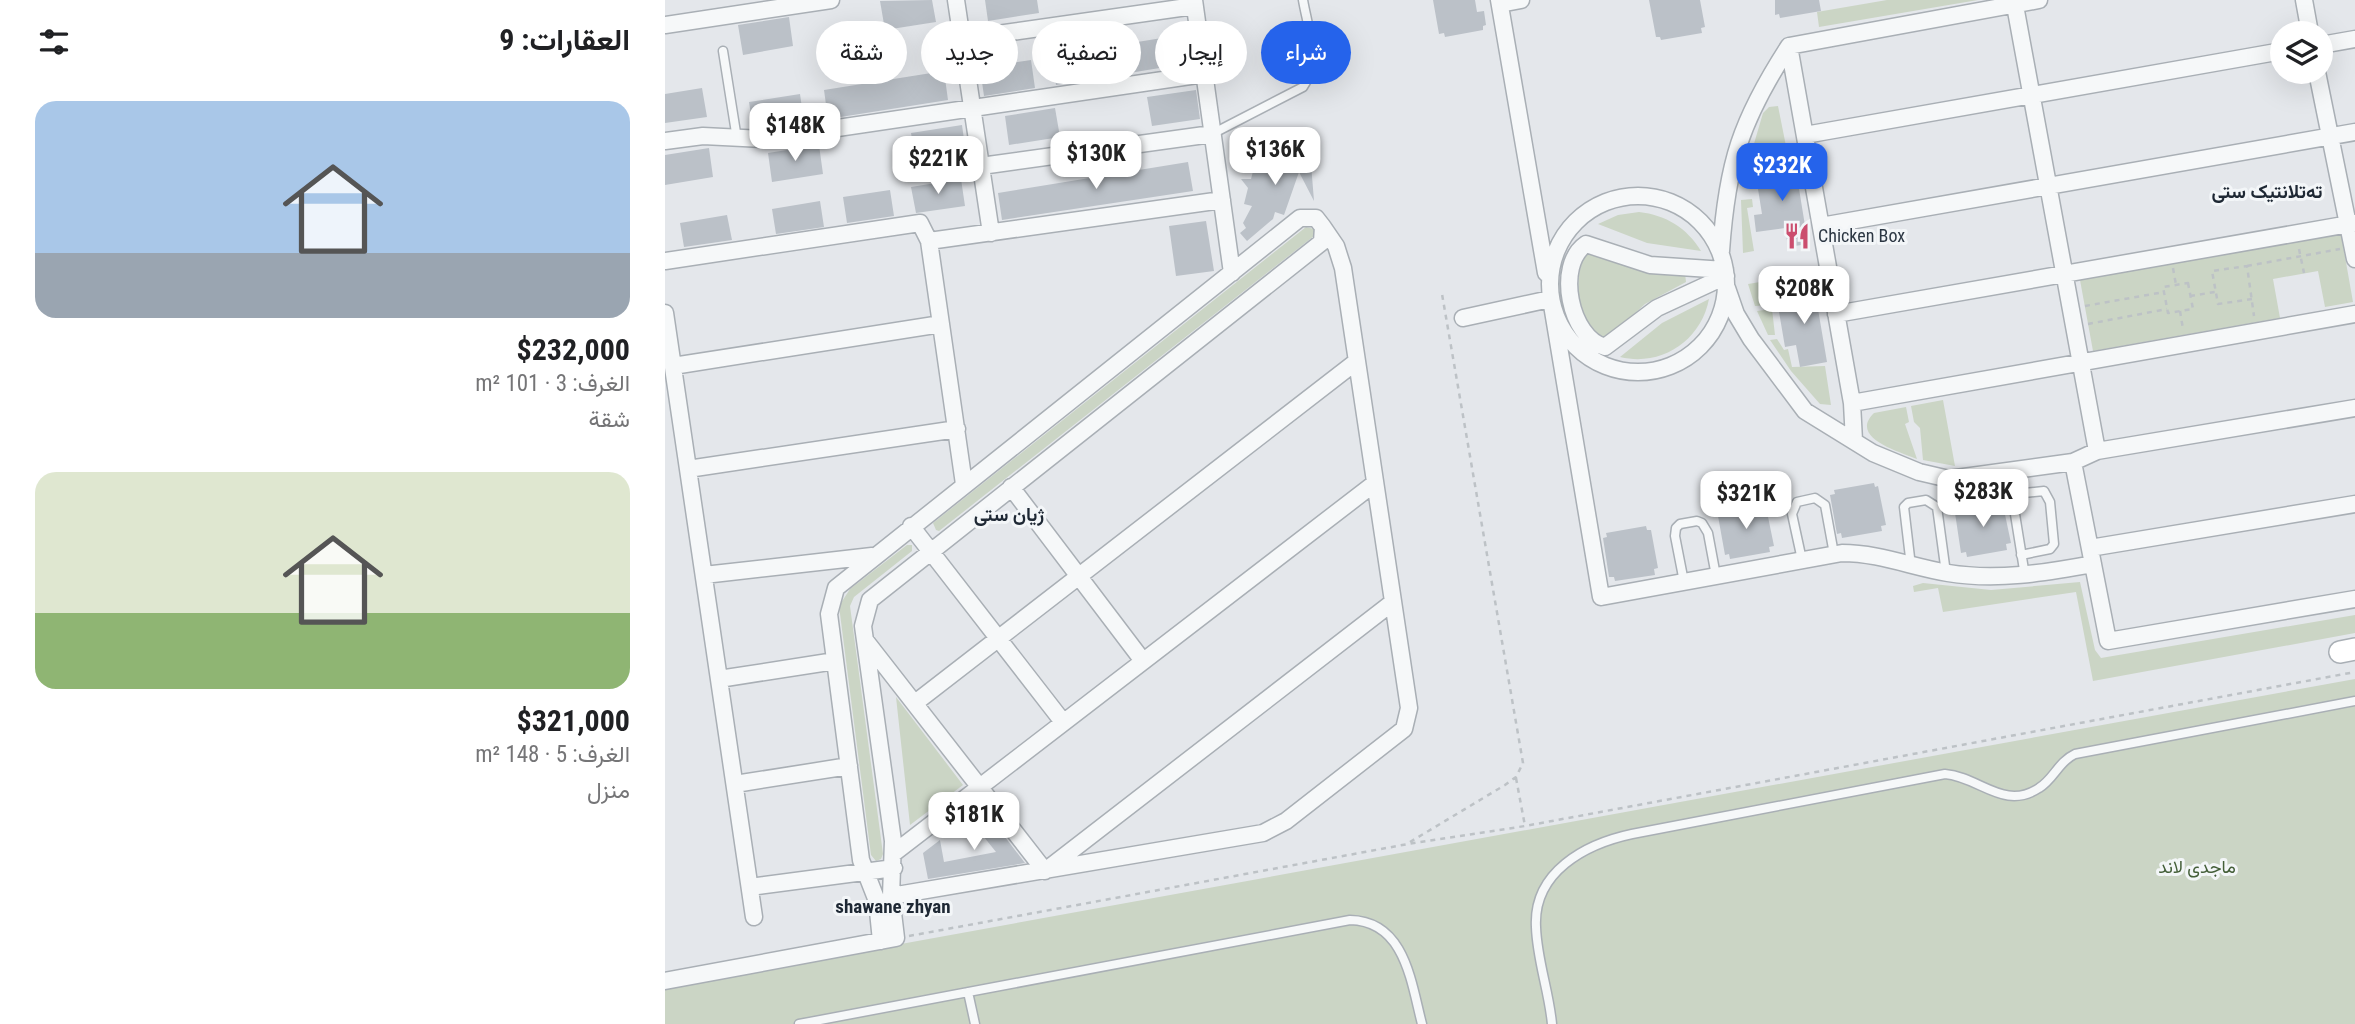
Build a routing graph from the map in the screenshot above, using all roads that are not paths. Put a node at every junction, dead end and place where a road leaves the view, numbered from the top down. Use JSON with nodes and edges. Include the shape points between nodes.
{"nodes":[{"id":1,"x":831,"y":0,"type":"edge"},
{"id":2,"x":956,"y":0,"type":"edge"},
{"id":3,"x":1303,"y":0,"type":"edge"},
{"id":4,"x":1521,"y":0,"type":"edge"},
{"id":5,"x":2039,"y":0,"type":"edge"},
{"id":6,"x":2304,"y":0,"type":"edge"},
{"id":7,"x":1499,"y":2,"type":"edge"},
{"id":8,"x":2014,"y":2,"type":"edge"},
{"id":9,"x":1194,"y":3,"type":"edge"},
{"id":10,"x":959,"y":21,"type":"edge"},
{"id":11,"x":1197,"y":21,"type":"edge"},
{"id":12,"x":2308,"y":21,"type":"edge"},
{"id":13,"x":665,"y":25,"type":"edge"},
{"id":14,"x":1018,"y":30,"type":"edge"},
{"id":15,"x":2355,"y":38,"type":"edge"},
{"id":16,"x":2333,"y":43,"type":"edge"},
{"id":17,"x":1789,"y":46,"type":"junction"},
{"id":18,"x":723,"y":51,"type":"dead end"},
{"id":19,"x":2270,"y":53,"type":"edge"},
{"id":20,"x":1155,"y":81,"type":"edge"},
{"id":21,"x":969,"y":84,"type":"edge"},
{"id":22,"x":1205,"y":84,"type":"edge"},
{"id":23,"x":2319,"y":84,"type":"edge"},
{"id":24,"x":2031,"y":96,"type":"junction"},
{"id":25,"x":972,"y":107,"type":"junction"},
{"id":26,"x":2355,"y":132,"type":"edge"},
{"id":27,"x":1212,"y":134,"type":"junction"},
{"id":28,"x":1805,"y":135,"type":"junction"},
{"id":29,"x":2330,"y":136,"type":"junction"},
{"id":30,"x":737,"y":139,"type":"junction"},
{"id":31,"x":665,"y":141,"type":"edge"},
{"id":32,"x":981,"y":166,"type":"junction"},
{"id":33,"x":2048,"y":186,"type":"junction"},
{"id":34,"x":1221,"y":200,"type":"junction"},
{"id":35,"x":1724,"y":206,"type":"junction"},
{"id":36,"x":1696,"y":218,"type":"junction"},
{"id":37,"x":2352,"y":224,"type":"edge"},
{"id":38,"x":1821,"y":226,"type":"junction"},
{"id":39,"x":1323,"y":227,"type":"junction"},
{"id":40,"x":991,"y":233,"type":"junction"},
{"id":41,"x":929,"y":241,"type":"junction"},
{"id":42,"x":1721,"y":252,"type":"junction"},
{"id":43,"x":2349,"y":254,"type":"edge"},
{"id":44,"x":665,"y":261,"type":"edge"},
{"id":45,"x":1232,"y":273,"type":"junction"},
{"id":46,"x":2064,"y":275,"type":"junction"},
{"id":47,"x":1726,"y":278,"type":"junction"},
{"id":48,"x":1551,"y":299,"type":"junction"},
{"id":49,"x":665,"y":313,"type":"edge"},
{"id":50,"x":1836,"y":314,"type":"junction"},
{"id":51,"x":2355,"y":314,"type":"edge"},
{"id":52,"x":1463,"y":318,"type":"dead end"},
{"id":53,"x":941,"y":324,"type":"junction"},
{"id":54,"x":1716,"y":327,"type":"junction"},
{"id":55,"x":1744,"y":327,"type":"junction"},
{"id":56,"x":1357,"y":362,"type":"junction"},
{"id":57,"x":2081,"y":362,"type":"junction"},
{"id":58,"x":673,"y":366,"type":"junction"},
{"id":59,"x":1852,"y":403,"type":"junction"},
{"id":60,"x":2355,"y":408,"type":"edge"},
{"id":61,"x":957,"y":429,"type":"junction"},
{"id":62,"x":1854,"y":441,"type":"junction"},
{"id":63,"x":2097,"y":451,"type":"junction"},
{"id":64,"x":2073,"y":462,"type":"junction"},
{"id":65,"x":688,"y":469,"type":"junction"},
{"id":66,"x":1375,"y":483,"type":"junction"},
{"id":67,"x":964,"y":484,"type":"junction"},
{"id":68,"x":1011,"y":487,"type":"junction"},
{"id":69,"x":2355,"y":504,"type":"edge"},
{"id":70,"x":911,"y":526,"type":"junction"},
{"id":71,"x":930,"y":551,"type":"junction"},
{"id":72,"x":1834,"y":554,"type":"junction"},
{"id":73,"x":2021,"y":555,"type":"junction"},
{"id":74,"x":873,"y":556,"type":"junction"},
{"id":75,"x":2091,"y":556,"type":"junction"},
{"id":76,"x":1802,"y":560,"type":"junction"},
{"id":77,"x":1911,"y":566,"type":"junction"},
{"id":78,"x":1946,"y":573,"type":"junction"},
{"id":79,"x":703,"y":575,"type":"junction"},
{"id":80,"x":1079,"y":576,"type":"junction"},
{"id":81,"x":1716,"y":576,"type":"junction"},
{"id":82,"x":2025,"y":576,"type":"junction"},
{"id":83,"x":1684,"y":582,"type":"junction"},
{"id":84,"x":2355,"y":599,"type":"edge"},
{"id":85,"x":1393,"y":602,"type":"junction"},
{"id":86,"x":864,"y":639,"type":"junction"},
{"id":87,"x":998,"y":639,"type":"junction"},
{"id":88,"x":835,"y":661,"type":"junction"},
{"id":89,"x":1143,"y":661,"type":"junction"},
{"id":90,"x":719,"y":679,"type":"junction"},
{"id":91,"x":2355,"y":701,"type":"edge"},
{"id":92,"x":915,"y":704,"type":"junction"},
{"id":93,"x":1063,"y":722,"type":"junction"},
{"id":94,"x":849,"y":766,"type":"junction"},
{"id":95,"x":734,"y":784,"type":"junction"},
{"id":96,"x":980,"y":787,"type":"junction"},
{"id":97,"x":894,"y":861,"type":"junction"},
{"id":98,"x":1045,"y":871,"type":"junction"},
{"id":99,"x":864,"y":872,"type":"junction"},
{"id":100,"x":750,"y":887,"type":"junction"},
{"id":101,"x":891,"y":896,"type":"junction"},
{"id":102,"x":754,"y":917,"type":"dead end"},
{"id":103,"x":888,"y":939,"type":"junction"},
{"id":104,"x":665,"y":981,"type":"edge"},
{"id":105,"x":968,"y":992,"type":"junction"},
{"id":106,"x":799,"y":1024,"type":"edge"},
{"id":107,"x":975,"y":1024,"type":"edge"},
{"id":108,"x":1422,"y":1024,"type":"edge"},
{"id":109,"x":1552,"y":1024,"type":"edge"}],
"edges":[{"from":1,"to":13,"type":"street"},
{"from":2,"to":10,"type":"street"},
{"from":3,"to":27,"type":"lane","via":[[1314,62],[1311,76],[1303,87]]},
{"from":4,"to":7,"type":"street"},
{"from":5,"to":8,"type":"street"},
{"from":6,"to":12,"type":"street"},
{"from":7,"to":48,"type":"street"},
{"from":8,"to":17,"type":"street"},
{"from":8,"to":24,"type":"street"},
{"from":9,"to":11,"type":"street"},
{"from":9,"to":14,"type":"street"},
{"from":15,"to":16,"type":"street"},
{"from":17,"to":28,"type":"street"},
{"from":17,"to":35,"type":"street","via":[[1761,89],[1738,140]]},
{"from":18,"to":30,"type":"lane"},
{"from":19,"to":24,"type":"street"},
{"from":20,"to":25,"type":"street"},
{"from":21,"to":25,"type":"street"},
{"from":22,"to":27,"type":"street"},
{"from":23,"to":29,"type":"street"},
{"from":24,"to":28,"type":"street"},
{"from":24,"to":33,"type":"street"},
{"from":25,"to":30,"type":"street","via":[[763,139]]},
{"from":25,"to":32,"type":"street"},
{"from":26,"to":29,"type":"street"},
{"from":27,"to":32,"type":"street"},
{"from":27,"to":34,"type":"street"},
{"from":28,"to":38,"type":"street"},
{"from":29,"to":33,"type":"street"},
{"from":29,"to":37,"type":"street"},
{"from":30,"to":31,"type":"street","via":[[703,136]]},
{"from":32,"to":40,"type":"street"},
{"from":33,"to":38,"type":"street"},
{"from":33,"to":46,"type":"street"},
{"from":34,"to":40,"type":"street"},
{"from":34,"to":45,"type":"street"},
{"from":35,"to":36,"type":"street","via":[[1715,218]]},
{"from":35,"to":42,"type":"street"},
{"from":36,"to":42,"type":"street"},
{"from":36,"to":48,"type":"street","via":[[1674,204],[1649,197],[1622,197],[1597,206],[1576,221],[1560,242],[1551,266]]},
{"from":37,"to":43,"type":"street"},
{"from":37,"to":46,"type":"street"},
{"from":38,"to":50,"type":"street"},
{"from":39,"to":45,"type":"street","via":[[1316,218],[1300,218]]},
{"from":39,"to":56,"type":"street","via":[[1340,257]]},
{"from":39,"to":68,"type":"street","via":[[1322,242]]},
{"from":40,"to":41,"type":"street"},
{"from":41,"to":44,"type":"street","via":[[924,227],[913,222]]},
{"from":41,"to":53,"type":"street"},
{"from":42,"to":47,"type":"street"},
{"from":45,"to":67,"type":"street"},
{"from":46,"to":50,"type":"street"},
{"from":46,"to":57,"type":"street"},
{"from":47,"to":47,"type":"street","via":[[1650,265],[1586,244],[1573,265],[1571,299],[1585,331],[1605,347],[1657,308]]},
{"from":47,"to":54,"type":"street"},
{"from":47,"to":55,"type":"street"},
{"from":48,"to":52,"type":"street"},
{"from":48,"to":54,"type":"street","via":[[1561,328],[1576,347],[1601,365],[1625,371],[1649,372],[1678,363]]},
{"from":48,"to":83,"type":"street","via":[[1601,597]]},
{"from":49,"to":58,"type":"street"},
{"from":50,"to":59,"type":"street"},
{"from":51,"to":57,"type":"street"},
{"from":53,"to":58,"type":"street"},
{"from":53,"to":61,"type":"street"},
{"from":54,"to":55,"type":"street","via":[[1733,319]]},
{"from":55,"to":62,"type":"street","via":[[1805,411]]},
{"from":56,"to":66,"type":"street"},
{"from":56,"to":80,"type":"street"},
{"from":57,"to":59,"type":"street"},
{"from":57,"to":63,"type":"street"},
{"from":58,"to":65,"type":"street"},
{"from":59,"to":62,"type":"street"},
{"from":60,"to":63,"type":"street"},
{"from":61,"to":65,"type":"street"},
{"from":61,"to":67,"type":"street"},
{"from":62,"to":64,"type":"street","via":[[1893,462],[1949,479]]},
{"from":63,"to":64,"type":"street"},
{"from":64,"to":75,"type":"street"},
{"from":65,"to":79,"type":"street"},
{"from":66,"to":85,"type":"street"},
{"from":66,"to":89,"type":"street"},
{"from":67,"to":70,"type":"street"},
{"from":68,"to":71,"type":"street"},
{"from":68,"to":80,"type":"street"},
{"from":69,"to":75,"type":"street"},
{"from":70,"to":71,"type":"street"},
{"from":70,"to":74,"type":"street"},
{"from":71,"to":86,"type":"street","via":[[870,600],[863,616]]},
{"from":71,"to":87,"type":"street"},
{"from":72,"to":76,"type":"street"},
{"from":72,"to":76,"type":"lane","via":[[1825,505],[1815,498],[1803,500],[1792,514]]},
{"from":72,"to":77,"type":"street","via":[[1869,553]]},
{"from":73,"to":73,"type":"lane","via":[[2014,500],[2024,493],[2044,491],[2050,502],[2054,544]]},
{"from":73,"to":82,"type":"lane"},
{"from":74,"to":79,"type":"street"},
{"from":74,"to":88,"type":"street","via":[[842,581],[832,596],[829,614]]},
{"from":75,"to":82,"type":"street"},
{"from":75,"to":84,"type":"street","via":[[2108,641]]},
{"from":76,"to":81,"type":"street"},
{"from":77,"to":78,"type":"street"},
{"from":77,"to":78,"type":"lane","via":[[1904,507],[1926,500],[1937,507]]},
{"from":78,"to":82,"type":"street"},
{"from":79,"to":90,"type":"street"},
{"from":80,"to":87,"type":"street"},
{"from":80,"to":89,"type":"street"},
{"from":81,"to":83,"type":"street"},
{"from":81,"to":83,"type":"lane","via":[[1706,528],[1697,521],[1687,522],[1676,528],[1675,536]]},
{"from":85,"to":98,"type":"street"},
{"from":85,"to":98,"type":"street","via":[[1409,713],[1397,737],[1286,821],[1263,833]]},
{"from":86,"to":92,"type":"street"},
{"from":86,"to":97,"type":"street"},
{"from":87,"to":92,"type":"street"},
{"from":87,"to":93,"type":"street"},
{"from":88,"to":90,"type":"street"},
{"from":88,"to":94,"type":"street"},
{"from":89,"to":93,"type":"street"},
{"from":90,"to":95,"type":"street"},
{"from":91,"to":109,"type":"lane","via":[[2075,754],[2043,785],[2021,796],[2003,796],[1965,777],[1945,774],[1595,845],[1556,871],[1537,908],[1536,930]]},
{"from":92,"to":96,"type":"street"},
{"from":93,"to":96,"type":"street"},
{"from":94,"to":95,"type":"street"},
{"from":94,"to":99,"type":"street"},
{"from":95,"to":100,"type":"street"},
{"from":96,"to":97,"type":"street"},
{"from":96,"to":98,"type":"street"},
{"from":97,"to":99,"type":"street"},
{"from":97,"to":101,"type":"street"},
{"from":98,"to":101,"type":"street"},
{"from":99,"to":100,"type":"street"},
{"from":99,"to":103,"type":"street"},
{"from":100,"to":102,"type":"street"},
{"from":101,"to":103,"type":"street"},
{"from":103,"to":104,"type":"street"},
{"from":105,"to":106,"type":"lane"},
{"from":105,"to":107,"type":"lane"},
{"from":105,"to":108,"type":"lane","via":[[1363,920],[1382,929],[1400,949]]}]}
